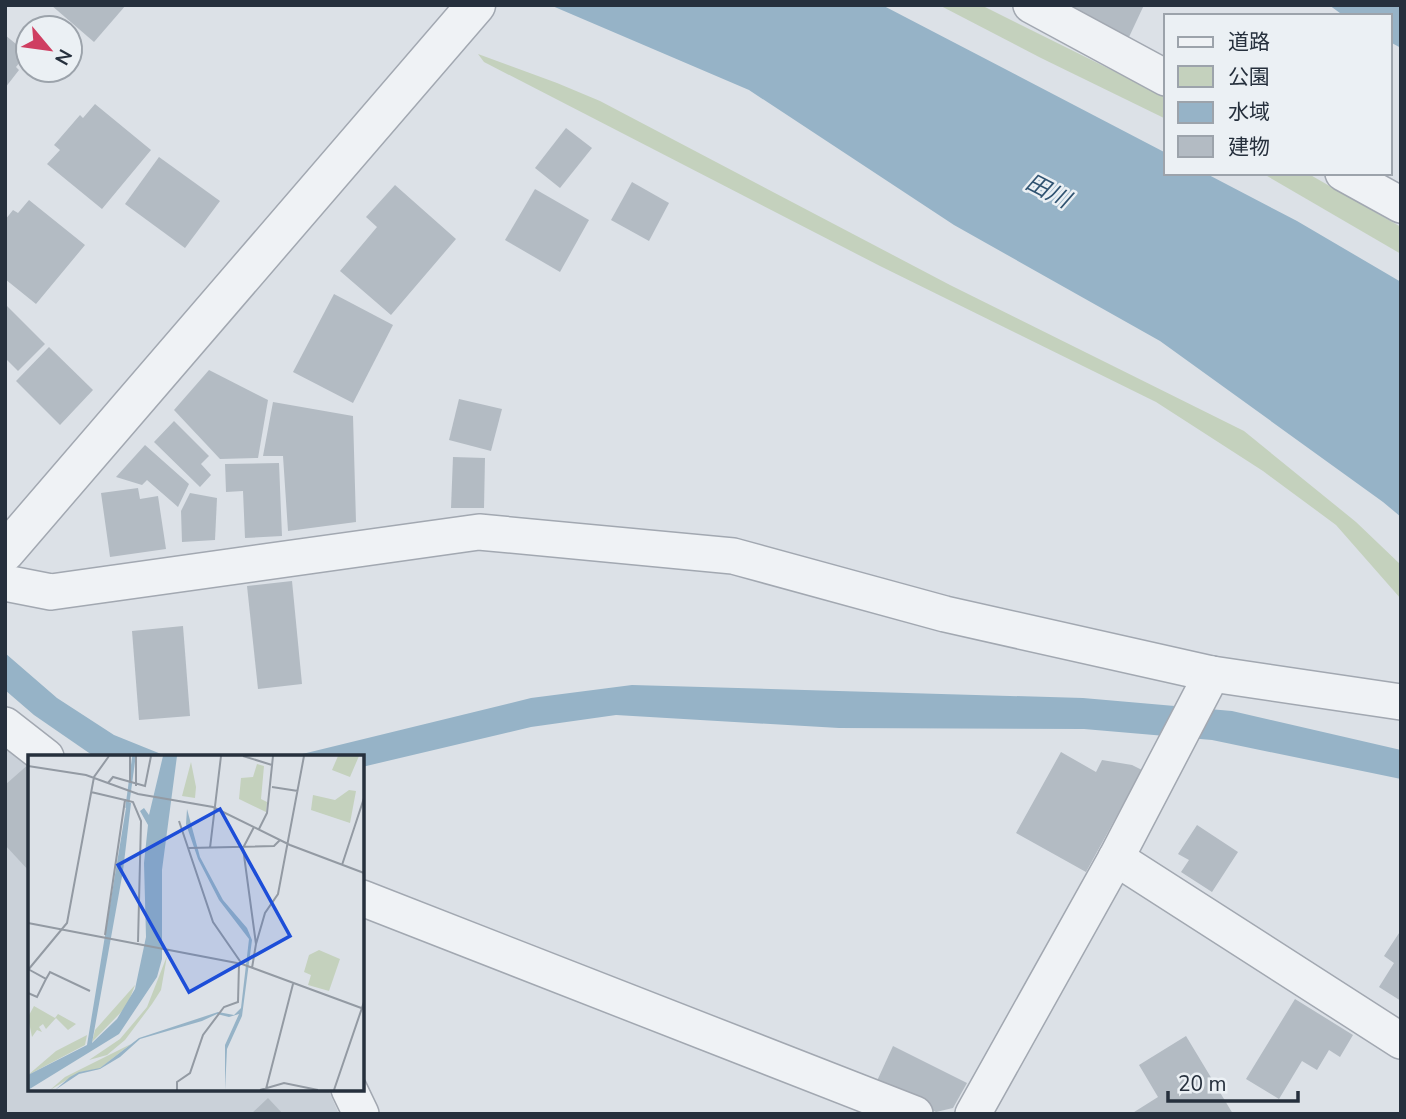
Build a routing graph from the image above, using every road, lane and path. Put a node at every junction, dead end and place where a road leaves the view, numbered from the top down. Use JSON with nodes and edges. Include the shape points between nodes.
{"nodes":[{"id":1,"x":1031,"y":5,"type":"edge"},
{"id":2,"x":467,"y":15,"type":"edge"},
{"id":3,"x":1164,"y":77,"type":"edge"},
{"id":4,"x":1347,"y":175,"type":"edge"},
{"id":5,"x":1401,"y":205,"type":"edge"},
{"id":6,"x":5,"y":552,"type":"edge"},
{"id":7,"x":5,"y":583,"type":"edge"},
{"id":8,"x":1212,"y":674,"type":"junction"},
{"id":9,"x":1401,"y":702,"type":"edge"},
{"id":10,"x":5,"y":725,"type":"edge"},
{"id":11,"x":43,"y":755,"type":"edge"},
{"id":12,"x":1116,"y":858,"type":"junction"},
{"id":13,"x":364,"y":899,"type":"edge"},
{"id":14,"x":1401,"y":1041,"type":"edge"},
{"id":15,"x":350,"y":1091,"type":"edge"},
{"id":16,"x":361,"y":1114,"type":"edge"},
{"id":17,"x":915,"y":1114,"type":"edge"},
{"id":18,"x":973,"y":1114,"type":"edge"}],
"edges":[{"from":1,"to":3,"type":"street"},
{"from":2,"to":6,"type":"street"},
{"from":4,"to":5,"type":"street"},
{"from":7,"to":8,"type":"street","via":[[51,592],[479,532],[733,556],[945,614]]},
{"from":8,"to":9,"type":"street"},
{"from":8,"to":12,"type":"street"},
{"from":10,"to":11,"type":"street"},
{"from":12,"to":14,"type":"street"},
{"from":12,"to":18,"type":"street"},
{"from":13,"to":17,"type":"street"},
{"from":15,"to":16,"type":"street"}]}
